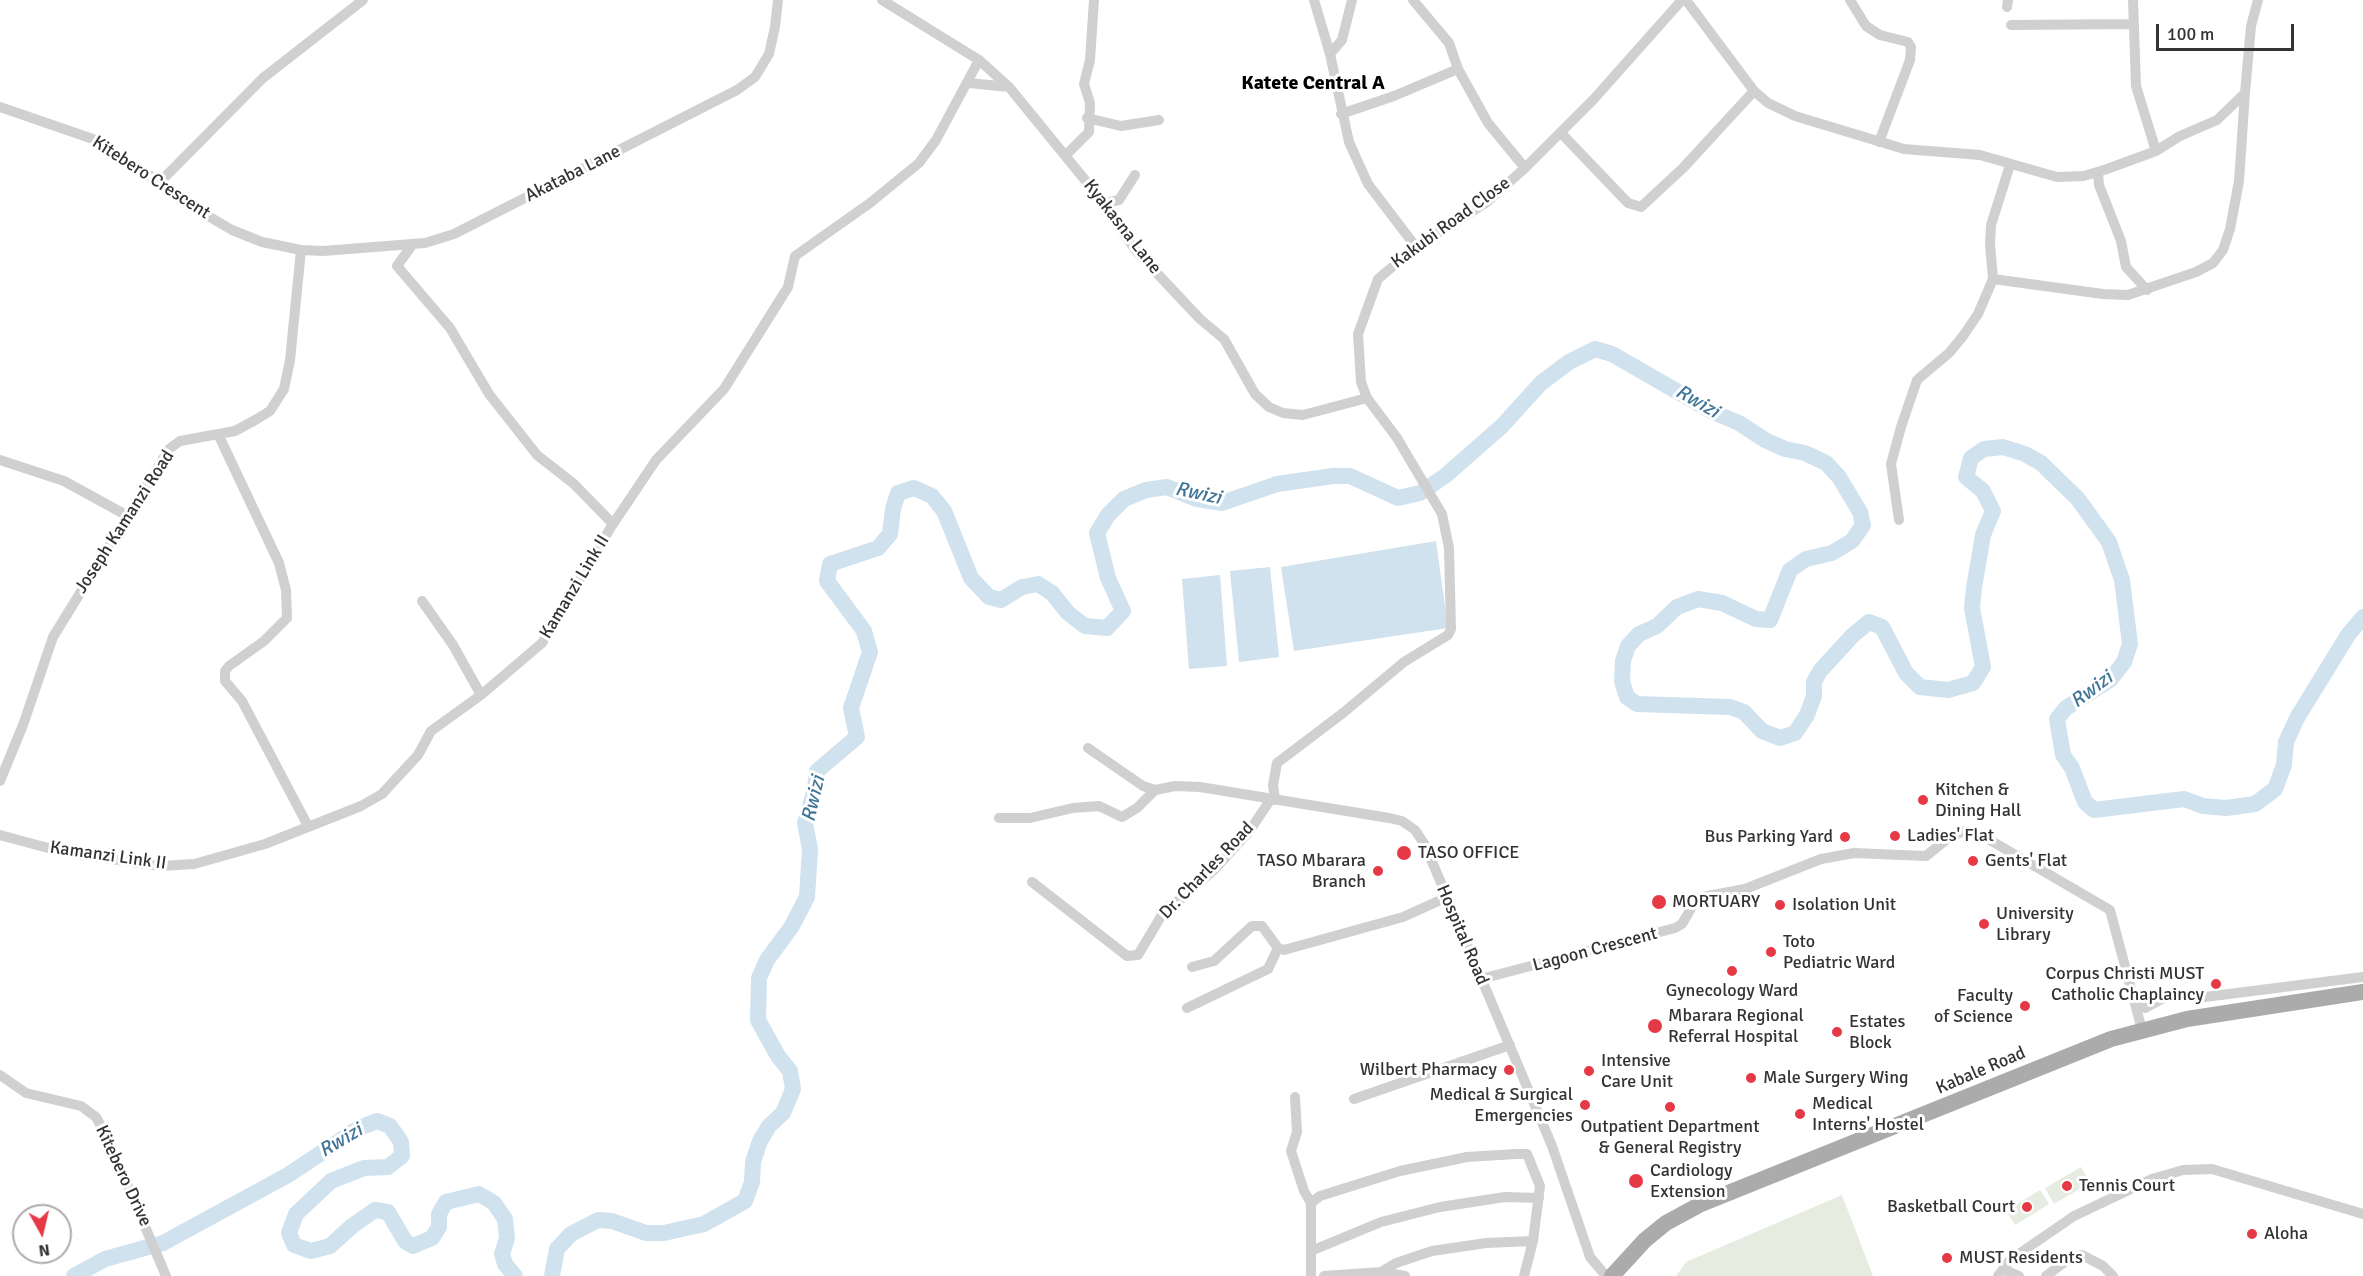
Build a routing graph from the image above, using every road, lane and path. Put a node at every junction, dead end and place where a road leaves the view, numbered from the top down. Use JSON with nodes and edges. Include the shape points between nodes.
{"nodes":[{"id":1,"x":363,"y":0,"type":"edge"},
{"id":2,"x":778,"y":0,"type":"edge"},
{"id":3,"x":882,"y":0,"type":"edge"},
{"id":4,"x":1094,"y":0,"type":"edge"},
{"id":5,"x":1314,"y":0,"type":"edge"},
{"id":6,"x":1352,"y":0,"type":"edge"},
{"id":7,"x":1413,"y":0,"type":"edge"},
{"id":8,"x":1684,"y":0,"type":"edge"},
{"id":9,"x":1850,"y":0,"type":"edge"},
{"id":10,"x":2133,"y":0,"type":"edge"},
{"id":11,"x":2258,"y":0,"type":"edge"},
{"id":12,"x":2133,"y":24,"type":"junction"},
{"id":13,"x":2011,"y":25,"type":"dead end"},
{"id":14,"x":1329,"y":54,"type":"junction"},
{"id":15,"x":979,"y":60,"type":"junction"},
{"id":16,"x":1458,"y":69,"type":"junction"},
{"id":17,"x":969,"y":83,"type":"junction"},
{"id":18,"x":1009,"y":87,"type":"junction"},
{"id":19,"x":1754,"y":91,"type":"junction"},
{"id":20,"x":2245,"y":93,"type":"junction"},
{"id":21,"x":0,"y":107,"type":"edge"},
{"id":22,"x":1341,"y":114,"type":"junction"},
{"id":23,"x":1087,"y":118,"type":"junction"},
{"id":24,"x":1159,"y":120,"type":"dead end"},
{"id":25,"x":1562,"y":133,"type":"junction"},
{"id":26,"x":1879,"y":142,"type":"junction"},
{"id":27,"x":2156,"y":150,"type":"junction"},
{"id":28,"x":1066,"y":155,"type":"junction"},
{"id":29,"x":2010,"y":165,"type":"junction"},
{"id":30,"x":1525,"y":168,"type":"junction"},
{"id":31,"x":2098,"y":172,"type":"junction"},
{"id":32,"x":1135,"y":175,"type":"dead end"},
{"id":33,"x":160,"y":182,"type":"junction"},
{"id":34,"x":1101,"y":204,"type":"junction"},
{"id":35,"x":412,"y":245,"type":"junction"},
{"id":36,"x":1416,"y":247,"type":"junction"},
{"id":37,"x":301,"y":250,"type":"junction"},
{"id":38,"x":1993,"y":279,"type":"junction"},
{"id":39,"x":2147,"y":290,"type":"junction"},
{"id":40,"x":1367,"y":398,"type":"junction"},
{"id":41,"x":218,"y":434,"type":"junction"},
{"id":42,"x":0,"y":460,"type":"edge"},
{"id":43,"x":126,"y":515,"type":"junction"},
{"id":44,"x":1899,"y":520,"type":"dead end"},
{"id":45,"x":613,"y":524,"type":"junction"},
{"id":46,"x":422,"y":601,"type":"dead end"},
{"id":47,"x":481,"y":695,"type":"junction"},
{"id":48,"x":1088,"y":748,"type":"dead end"},
{"id":49,"x":0,"y":781,"type":"edge"},
{"id":50,"x":1155,"y":790,"type":"junction"},
{"id":51,"x":1273,"y":800,"type":"junction"},
{"id":52,"x":999,"y":818,"type":"dead end"},
{"id":53,"x":308,"y":826,"type":"junction"},
{"id":54,"x":0,"y":836,"type":"edge"},
{"id":55,"x":1032,"y":882,"type":"dead end"},
{"id":56,"x":1445,"y":898,"type":"junction"},
{"id":57,"x":1278,"y":948,"type":"junction"},
{"id":58,"x":1192,"y":967,"type":"dead end"},
{"id":59,"x":2363,"y":976,"type":"edge"},
{"id":60,"x":1481,"y":979,"type":"junction"},
{"id":61,"x":2363,"y":992,"type":"edge"},
{"id":62,"x":2135,"y":998,"type":"junction"},
{"id":63,"x":1186,"y":1008,"type":"dead end"},
{"id":64,"x":2142,"y":1030,"type":"junction"},
{"id":65,"x":1510,"y":1045,"type":"junction"},
{"id":66,"x":0,"y":1075,"type":"edge"},
{"id":67,"x":1295,"y":1097,"type":"dead end"},
{"id":68,"x":1354,"y":1099,"type":"dead end"},
{"id":69,"x":1539,"y":1198,"type":"junction"},
{"id":70,"x":1311,"y":1203,"type":"junction"},
{"id":71,"x":2363,"y":1214,"type":"edge"},
{"id":72,"x":1533,"y":1241,"type":"junction"},
{"id":73,"x":1311,"y":1251,"type":"junction"},
{"id":74,"x":1381,"y":1272,"type":"junction"},
{"id":75,"x":2001,"y":1272,"type":"edge"},
{"id":76,"x":166,"y":1276,"type":"edge"},
{"id":77,"x":1311,"y":1276,"type":"edge"},
{"id":78,"x":1324,"y":1276,"type":"edge"},
{"id":79,"x":1405,"y":1276,"type":"edge"},
{"id":80,"x":1524,"y":1276,"type":"edge"},
{"id":81,"x":1606,"y":1276,"type":"edge"},
{"id":82,"x":1612,"y":1276,"type":"edge"},
{"id":83,"x":2019,"y":1276,"type":"edge"},
{"id":84,"x":2046,"y":1276,"type":"edge"},
{"id":85,"x":2113,"y":1276,"type":"edge"}],
"edges":[{"from":1,"to":33,"type":"street","via":[[263,78]]},
{"from":2,"to":35,"type":"street","name":"Akataba Lane","via":[[768,54],[754,77],[737,90],[454,234]]},
{"from":3,"to":15,"type":"street","name":"Kyakasna Lane"},
{"from":4,"to":23,"type":"street","via":[[1090,60],[1084,84],[1089,103]]},
{"from":5,"to":14,"type":"street"},
{"from":6,"to":14,"type":"street","via":[[1342,40]]},
{"from":7,"to":16,"type":"street","via":[[1449,43]]},
{"from":8,"to":19,"type":"street"},
{"from":8,"to":25,"type":"street","name":"Kakubi Road Close"},
{"from":9,"to":26,"type":"street","via":[[1866,26],[1880,35],[1908,42],[1911,47],[1910,60]]},
{"from":10,"to":12,"type":"street"},
{"from":11,"to":20,"type":"street","via":[[2251,26]]},
{"from":12,"to":13,"type":"street"},
{"from":12,"to":27,"type":"street","via":[[2136,86]]},
{"from":14,"to":22,"type":"street"},
{"from":15,"to":17,"type":"street","name":"Kamanzi Link II"},
{"from":15,"to":18,"type":"street","name":"Kyakasna Lane"},
{"from":16,"to":22,"type":"street"},
{"from":16,"to":30,"type":"street","via":[[1488,123]]},
{"from":17,"to":18,"type":"street"},
{"from":17,"to":45,"type":"street","name":"Kamanzi Link II","via":[[919,163],[795,256],[788,287],[724,389],[656,460]]},
{"from":18,"to":28,"type":"street","name":"Kyakasna Lane"},
{"from":19,"to":25,"type":"street","via":[[1641,207],[1628,204]]},
{"from":19,"to":26,"type":"street","via":[[1795,116]]},
{"from":20,"to":27,"type":"street","via":[[2217,120]]},
{"from":20,"to":39,"type":"street","via":[[2239,181],[2223,250],[2213,263],[2196,272]]},
{"from":21,"to":33,"type":"street","name":"Kitebero Crescent","via":[[93,139]]},
{"from":22,"to":36,"type":"street","via":[[1348,142],[1368,183]]},
{"from":23,"to":24,"type":"street","via":[[1121,126]]},
{"from":23,"to":28,"type":"street","via":[[1089,132]]},
{"from":25,"to":30,"type":"street","name":"Kakubi Road Close"},
{"from":26,"to":29,"type":"street","via":[[1904,149],[1980,155]]},
{"from":27,"to":31,"type":"street"},
{"from":28,"to":34,"type":"street","name":"Kyakasna Lane"},
{"from":29,"to":31,"type":"street","via":[[2057,177]]},
{"from":29,"to":38,"type":"street","via":[[1991,225]]},
{"from":30,"to":36,"type":"street","name":"Kakubi Road Close","via":[[1487,202]]},
{"from":31,"to":39,"type":"street","via":[[2126,267]]},
{"from":32,"to":34,"type":"street","via":[[1119,200]]},
{"from":33,"to":37,"type":"street","name":"Kitebero Crescent","via":[[179,199],[232,230],[262,242]]},
{"from":34,"to":40,"type":"street","name":"Kyakasna Lane","via":[[1137,252],[1224,339],[1256,394],[1269,407],[1303,415]]},
{"from":35,"to":37,"type":"street","name":"Akataba Lane"},
{"from":35,"to":45,"type":"street","via":[[397,266],[450,328],[489,394],[537,455],[574,484]]},
{"from":36,"to":40,"type":"street","name":"Kakubi Road Close","via":[[1378,279],[1364,312],[1358,356]]},
{"from":37,"to":41,"type":"street","name":"Joseph Kamanzi Road","via":[[291,360],[284,389],[270,411],[235,430]]},
{"from":38,"to":39,"type":"street","via":[[2103,294],[2128,295]]},
{"from":38,"to":44,"type":"street","via":[[1963,336],[1917,380],[1891,464]]},
{"from":40,"to":51,"type":"street","name":"Kakubi Road Close","via":[[1442,514],[1449,548],[1448,635],[1404,662],[1277,763]]},
{"from":41,"to":43,"type":"street","name":"Joseph Kamanzi Road","via":[[180,441],[169,449]]},
{"from":41,"to":53,"type":"street","via":[[279,563],[286,590],[287,618],[264,641],[229,666],[225,681],[242,701]]},
{"from":42,"to":43,"type":"street","via":[[64,481]]},
{"from":43,"to":49,"type":"street","name":"Joseph Kamanzi Road","via":[[53,636]]},
{"from":45,"to":47,"type":"street","name":"Kamanzi Link II","via":[[542,643]]},
{"from":46,"to":47,"type":"street"},
{"from":47,"to":53,"type":"street","name":"Kamanzi Link II","via":[[431,731],[418,755],[382,794]]},
{"from":48,"to":50,"type":"street"},
{"from":50,"to":51,"type":"street","name":"Hospital Road","via":[[1200,787]]},
{"from":50,"to":52,"type":"street","via":[[1122,817],[1099,806],[1030,818]]},
{"from":51,"to":55,"type":"street","name":"Dr. Charles Road","via":[[1216,868],[1166,908],[1138,955],[1127,956]]},
{"from":51,"to":56,"type":"street","name":"Hospital Road","via":[[1402,821],[1415,830],[1425,845]]},
{"from":53,"to":54,"type":"street","name":"Kamanzi Link II","via":[[225,857],[160,866],[63,852]]},
{"from":56,"to":57,"type":"street","via":[[1403,917],[1284,950]]},
{"from":56,"to":60,"type":"street","name":"Hospital Road"},
{"from":57,"to":58,"type":"street","via":[[1262,926],[1252,926],[1214,960]]},
{"from":57,"to":63,"type":"street","via":[[1268,969]]},
{"from":59,"to":62,"type":"street","via":[[2205,997],[2175,996],[2145,1008]]},
{"from":60,"to":62,"type":"street","name":"Lagoon Crescent","via":[[1675,928],[1682,924],[1697,898],[1745,889],[1821,859],[1854,853],[1926,856],[1951,836],[1965,831],[1983,836],[2110,910]]},
{"from":60,"to":65,"type":"street","name":"Hospital Road"},
{"from":61,"to":64,"type":"main road","name":"Kabale Road","via":[[2214,1014]]},
{"from":62,"to":64,"type":"street","name":"Lagoon Crescent"},
{"from":64,"to":82,"type":"main road","name":"Kabale Road","via":[[1701,1204],[1666,1223]]},
{"from":65,"to":68,"type":"street"},
{"from":65,"to":81,"type":"street","name":"Hospital Road","via":[[1552,1146],[1590,1257]]},
{"from":66,"to":76,"type":"street","name":"Kitebero Drive","via":[[26,1093],[81,1106],[96,1118]]},
{"from":67,"to":70,"type":"street","via":[[1297,1132],[1292,1151]]},
{"from":69,"to":70,"type":"street","via":[[1540,1186],[1527,1154],[1516,1154],[1467,1157],[1400,1171],[1320,1196]]},
{"from":69,"to":72,"type":"street"},
{"from":69,"to":73,"type":"street","via":[[1505,1197],[1440,1207],[1381,1222]]},
{"from":70,"to":73,"type":"street"},
{"from":71,"to":75,"type":"street","via":[[2212,1169],[2183,1170],[2152,1179],[2074,1216],[2010,1260]]},
{"from":72,"to":74,"type":"street","via":[[1432,1251]]},
{"from":72,"to":80,"type":"street"},
{"from":73,"to":77,"type":"street"},
{"from":74,"to":78,"type":"street"},
{"from":74,"to":79,"type":"street"},
{"from":75,"to":83,"type":"street"},
{"from":84,"to":85,"type":"street","via":[[2082,1255]]}]}
